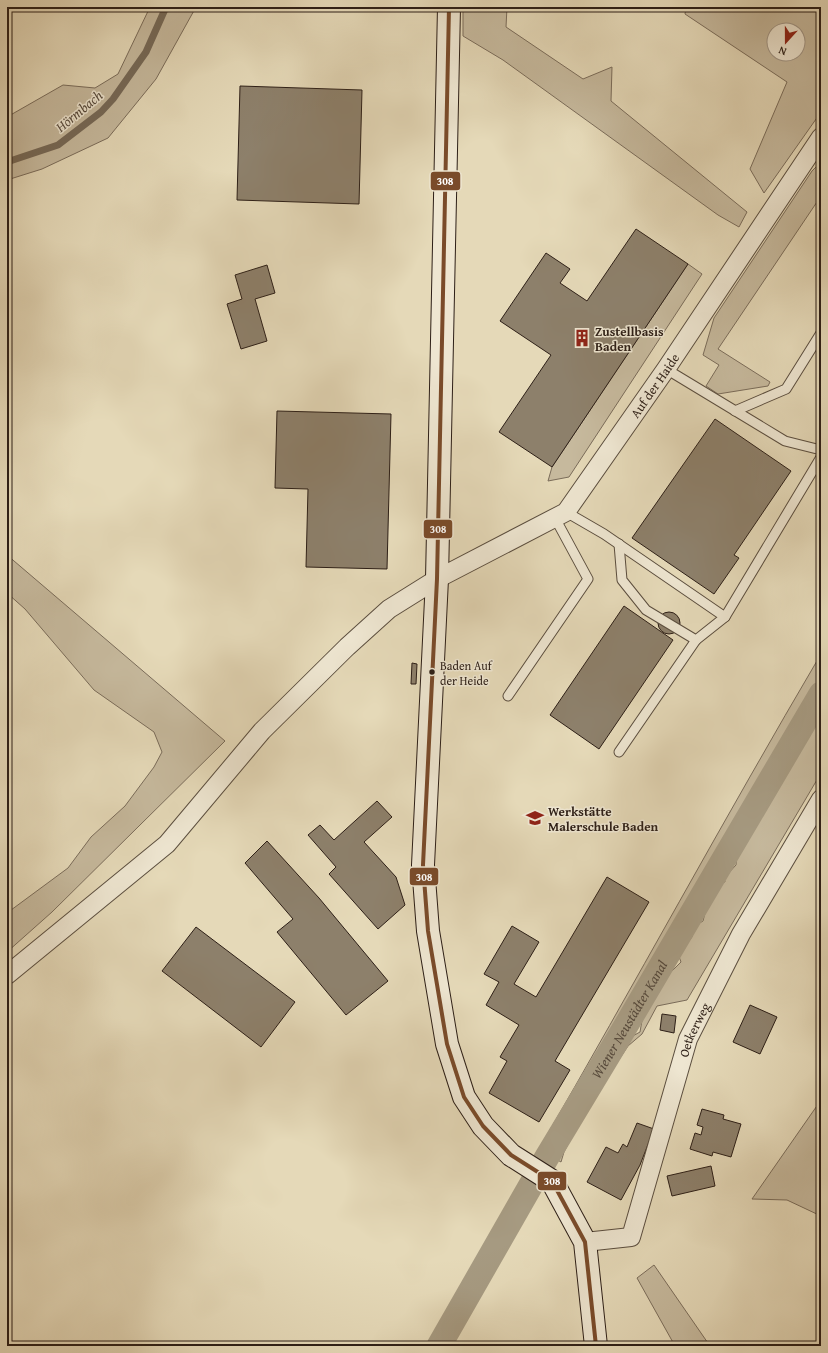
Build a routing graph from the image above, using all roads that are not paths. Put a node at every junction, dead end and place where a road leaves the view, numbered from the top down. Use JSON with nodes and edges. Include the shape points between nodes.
{"nodes":[{"id":1,"x":449,"y":7,"type":"edge"},
{"id":2,"x":820,"y":140,"type":"edge"},
{"id":3,"x":821,"y":333,"type":"edge"},
{"id":4,"x":666,"y":369,"type":"junction"},
{"id":5,"x":735,"y":411,"type":"junction"},
{"id":6,"x":821,"y":450,"type":"edge"},
{"id":7,"x":821,"y":457,"type":"edge"},
{"id":8,"x":561,"y":515,"type":"junction"},
{"id":9,"x":618,"y":544,"type":"junction"},
{"id":10,"x":437,"y":578,"type":"junction"},
{"id":11,"x":725,"y":616,"type":"junction"},
{"id":12,"x":696,"y":640,"type":"junction"},
{"id":13,"x":508,"y":696,"type":"dead end"},
{"id":14,"x":619,"y":752,"type":"dead end"},
{"id":15,"x":821,"y":800,"type":"edge"},
{"id":16,"x":7,"y":975,"type":"edge"},
{"id":17,"x":585,"y":1242,"type":"junction"},
{"id":18,"x":596,"y":1346,"type":"edge"}],
"edges":[{"from":1,"to":10,"type":"street"},
{"from":2,"to":4,"type":"street","name":"Auf der Haide"},
{"from":3,"to":5,"type":"lane","via":[[786,389]]},
{"from":4,"to":5,"type":"lane"},
{"from":4,"to":8,"type":"street","name":"Auf der Haide"},
{"from":5,"to":6,"type":"lane","via":[[785,441]]},
{"from":7,"to":11,"type":"lane"},
{"from":8,"to":9,"type":"lane"},
{"from":8,"to":10,"type":"street","name":"Auf der Haide"},
{"from":8,"to":13,"type":"lane","via":[[588,579]]},
{"from":9,"to":11,"type":"lane"},
{"from":9,"to":12,"type":"lane","via":[[622,580],[646,610]]},
{"from":10,"to":16,"type":"street","name":"Auf der Haide","via":[[389,609],[347,647],[262,731],[167,844]]},
{"from":10,"to":17,"type":"street","via":[[423,865],[428,931],[447,1044],[464,1097],[483,1126],[511,1155],[552,1181]]},
{"from":11,"to":12,"type":"lane"},
{"from":12,"to":14,"type":"lane"},
{"from":15,"to":17,"type":"street","name":"Oetkerweg","via":[[741,934],[688,1040],[632,1237]]},
{"from":17,"to":18,"type":"street"}]}
